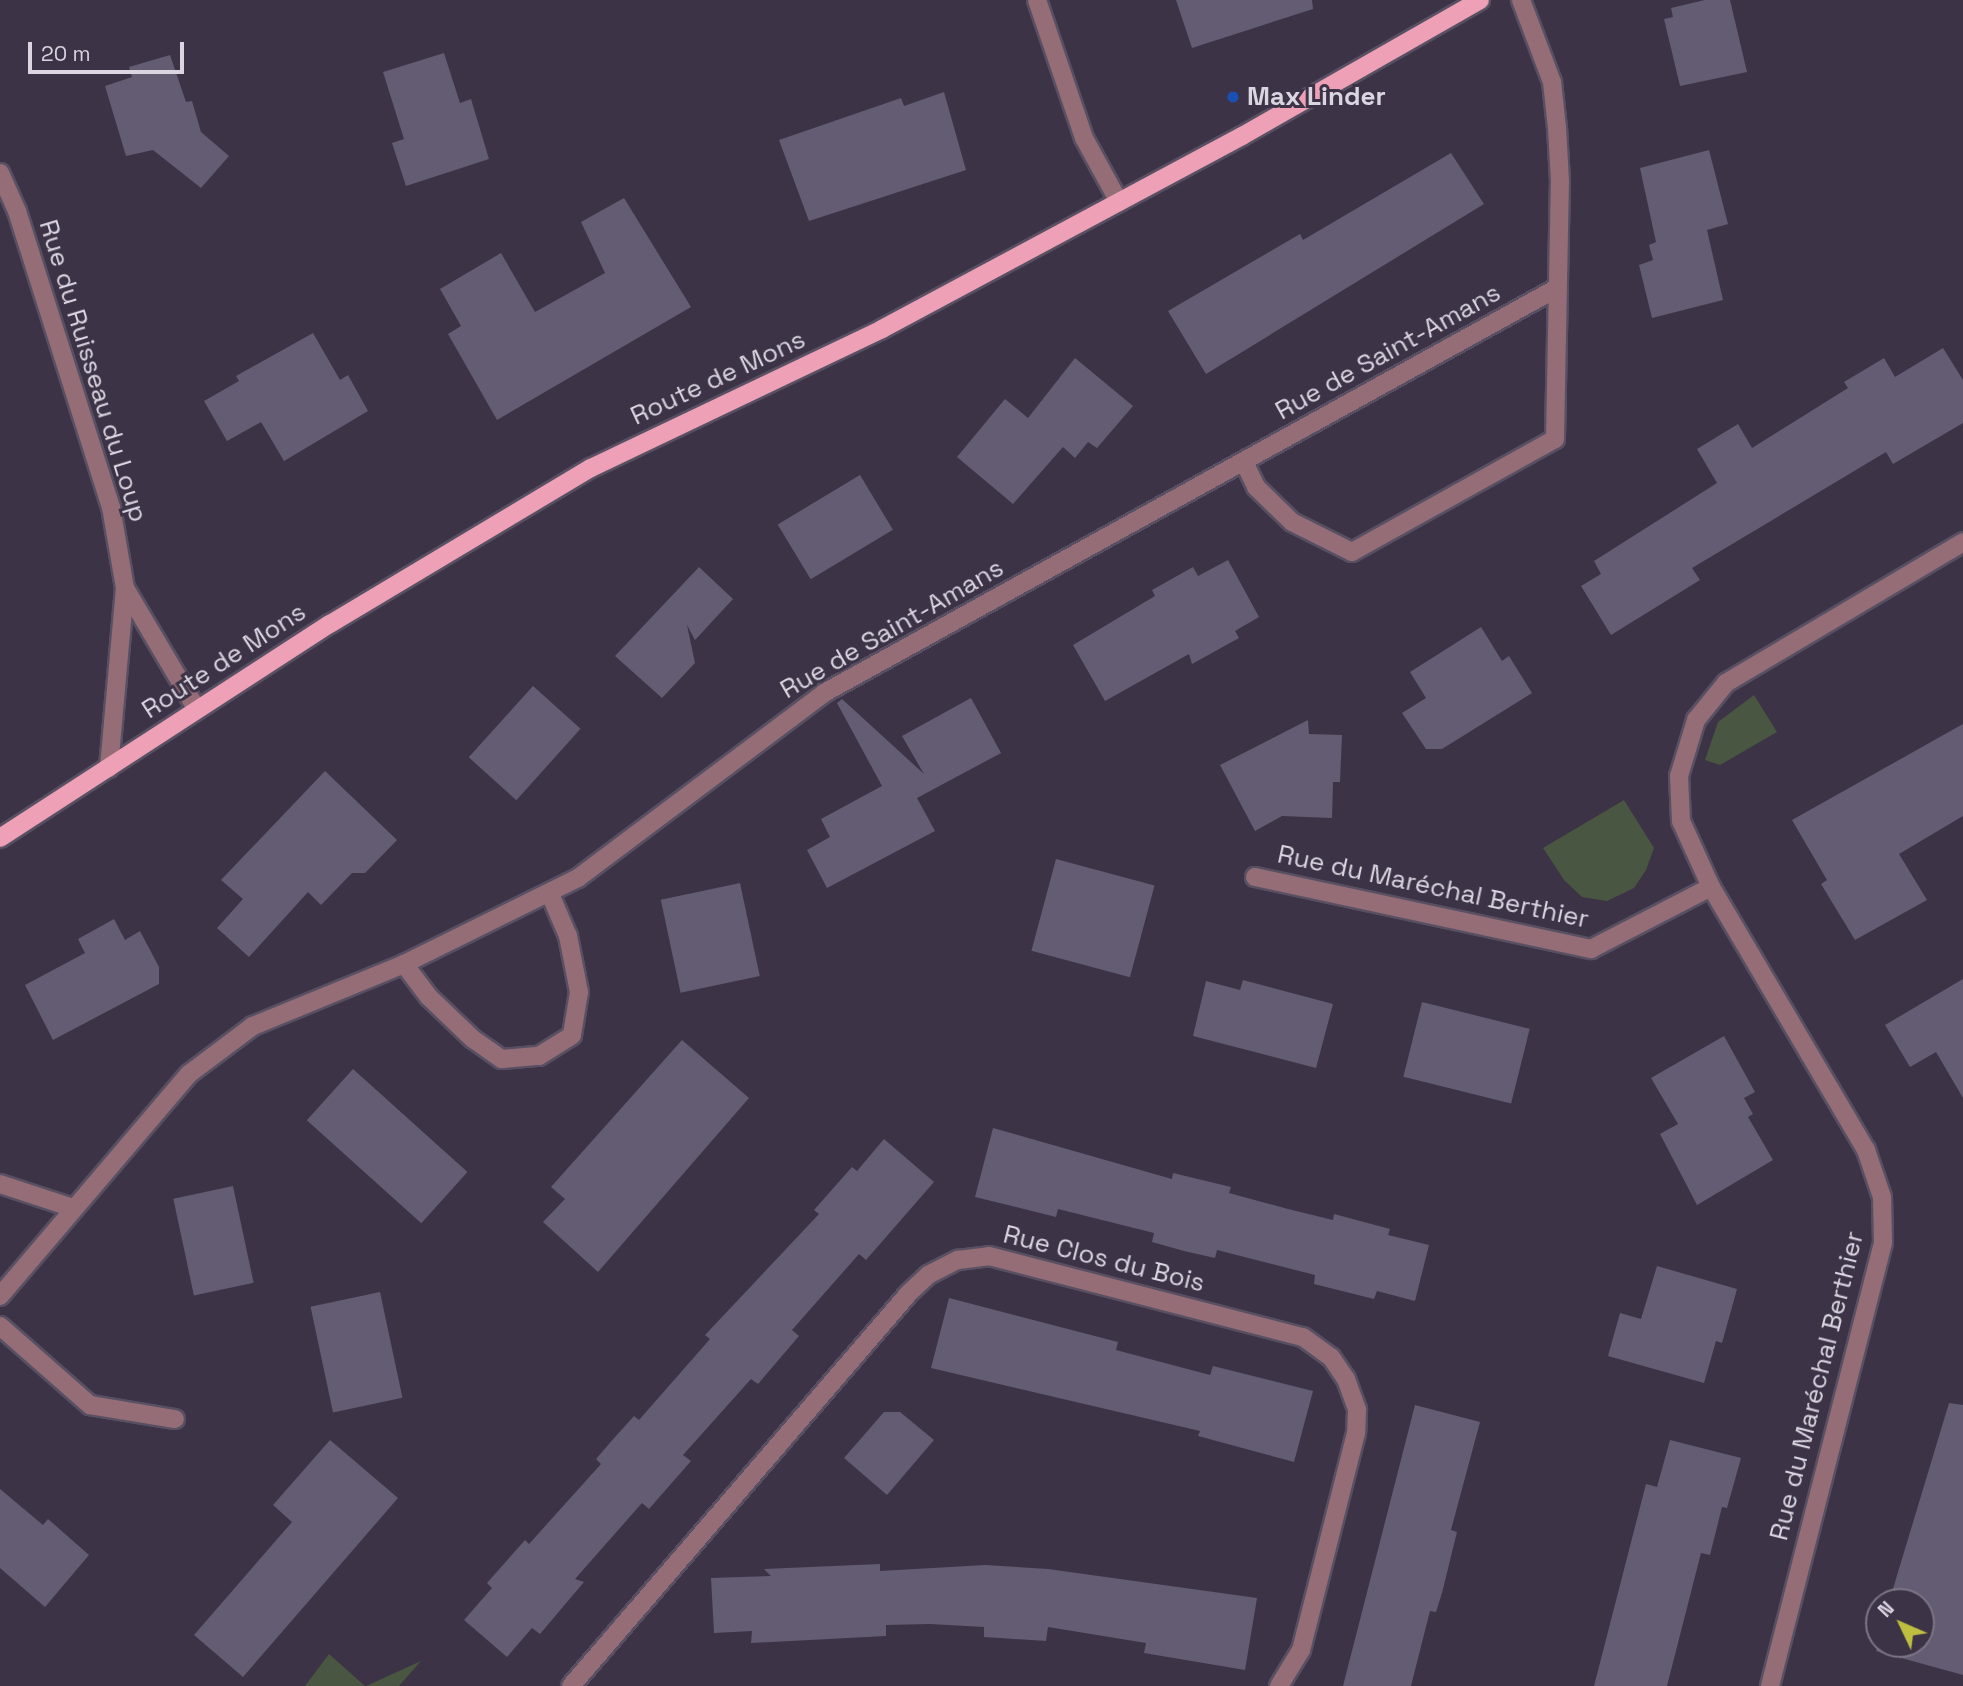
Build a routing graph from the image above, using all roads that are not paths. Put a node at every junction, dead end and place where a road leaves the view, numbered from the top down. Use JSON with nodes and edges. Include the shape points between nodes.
{"nodes":[{"id":1,"x":1037,"y":0,"type":"edge"},
{"id":2,"x":1480,"y":0,"type":"edge"},
{"id":3,"x":1521,"y":0,"type":"edge"},
{"id":4,"x":0,"y":173,"type":"edge"},
{"id":5,"x":1119,"y":202,"type":"junction"},
{"id":6,"x":17,"y":211,"type":"junction"},
{"id":7,"x":0,"y":219,"type":"edge"},
{"id":8,"x":1557,"y":288,"type":"junction"},
{"id":9,"x":1244,"y":462,"type":"junction"},
{"id":10,"x":1963,"y":542,"type":"edge"},
{"id":11,"x":125,"y":588,"type":"junction"},
{"id":12,"x":196,"y":708,"type":"junction"},
{"id":13,"x":109,"y":768,"type":"junction"},
{"id":14,"x":0,"y":838,"type":"edge"},
{"id":15,"x":1255,"y":877,"type":"dead end"},
{"id":16,"x":1711,"y":887,"type":"junction"},
{"id":17,"x":550,"y":894,"type":"junction"},
{"id":18,"x":404,"y":964,"type":"junction"},
{"id":19,"x":0,"y":1184,"type":"edge"},
{"id":20,"x":73,"y":1208,"type":"junction"},
{"id":21,"x":0,"y":1296,"type":"edge"},
{"id":22,"x":0,"y":1326,"type":"edge"},
{"id":23,"x":174,"y":1419,"type":"dead end"},
{"id":24,"x":570,"y":1686,"type":"edge"},
{"id":25,"x":1279,"y":1686,"type":"edge"},
{"id":26,"x":1770,"y":1686,"type":"edge"}],
"edges":[{"from":1,"to":5,"type":"street","via":[[1084,138]]},
{"from":2,"to":5,"type":"main road","name":"Route de Mons"},
{"from":3,"to":8,"type":"street","via":[[1552,82],[1560,181]]},
{"from":4,"to":6,"type":"street","name":"Rue du Ruisseau du Loup"},
{"from":5,"to":12,"type":"main road","name":"Route de Mons","via":[[882,329],[591,468]]},
{"from":6,"to":7,"type":"street"},
{"from":6,"to":11,"type":"street","name":"Rue du Ruisseau du Loup","via":[[111,507]]},
{"from":8,"to":9,"type":"street","name":"Rue de Saint-Amans"},
{"from":8,"to":9,"type":"street","via":[[1555,439],[1463,493],[1352,552],[1292,522],[1256,486]]},
{"from":9,"to":17,"type":"street","name":"Rue de Saint-Amans","via":[[824,693],[608,860]]},
{"from":10,"to":16,"type":"street","name":"Rue du Maréchal Berthier","via":[[1726,683],[1696,720],[1679,776],[1681,821]]},
{"from":11,"to":12,"type":"street","name":"Rue du Ruisseau du Loup"},
{"from":11,"to":13,"type":"street","name":"Rue du Ruisseau du Loup"},
{"from":12,"to":13,"type":"main road","name":"Route de Mons"},
{"from":13,"to":14,"type":"main road","name":"Route de Mons"},
{"from":15,"to":16,"type":"street","name":"Rue du Maréchal Berthier","via":[[1591,949]]},
{"from":16,"to":26,"type":"street","name":"Rue du Maréchal Berthier","via":[[1866,1150],[1881,1197],[1884,1243]]},
{"from":17,"to":18,"type":"street","name":"Rue de Saint-Amans"},
{"from":17,"to":18,"type":"street","via":[[568,936],[579,992],[572,1035],[539,1056],[502,1059],[429,998]]},
{"from":18,"to":20,"type":"street","name":"Rue de Saint-Amans","via":[[253,1026],[217,1051],[189,1074]]},
{"from":19,"to":20,"type":"street"},
{"from":20,"to":21,"type":"street","name":"Rue de Saint-Amans"},
{"from":22,"to":23,"type":"street","via":[[90,1405]]},
{"from":24,"to":25,"type":"street","name":"Rue Clos du Bois","via":[[909,1293],[928,1275],[958,1260],[989,1256],[1303,1337],[1331,1357],[1346,1379],[1357,1410],[1356,1433],[1301,1650]]}]}
